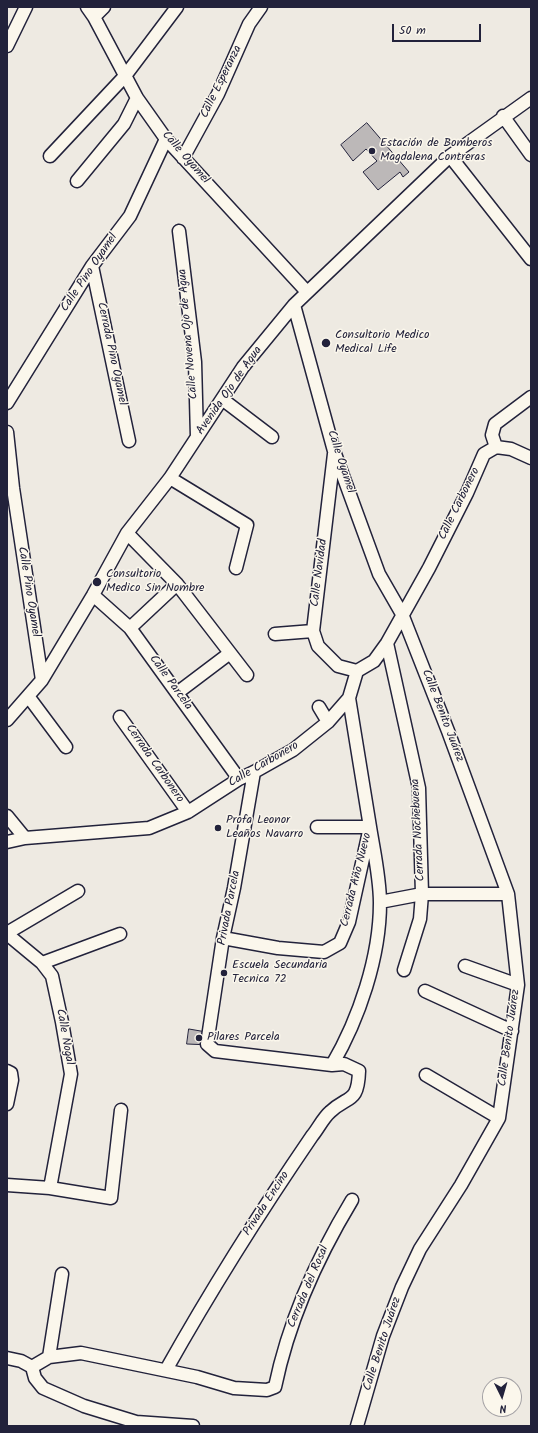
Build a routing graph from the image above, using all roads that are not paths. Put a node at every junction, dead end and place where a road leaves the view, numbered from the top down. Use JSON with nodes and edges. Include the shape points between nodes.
{"nodes":[{"id":1,"x":26,"y":7,"type":"edge"},
{"id":2,"x":86,"y":7,"type":"edge"},
{"id":3,"x":104,"y":7,"type":"edge"},
{"id":4,"x":177,"y":7,"type":"edge"},
{"id":5,"x":261,"y":7,"type":"edge"},
{"id":6,"x":94,"y":18,"type":"junction"},
{"id":7,"x":7,"y":46,"type":"edge"},
{"id":8,"x":125,"y":76,"type":"junction"},
{"id":9,"x":137,"y":98,"type":"junction"},
{"id":10,"x":531,"y":98,"type":"edge"},
{"id":11,"x":503,"y":116,"type":"junction"},
{"id":12,"x":166,"y":140,"type":"junction"},
{"id":13,"x":531,"y":155,"type":"edge"},
{"id":14,"x":50,"y":156,"type":"dead end"},
{"id":15,"x":450,"y":156,"type":"junction"},
{"id":16,"x":183,"y":158,"type":"junction"},
{"id":17,"x":77,"y":181,"type":"dead end"},
{"id":18,"x":179,"y":231,"type":"dead end"},
{"id":19,"x":531,"y":259,"type":"edge"},
{"id":20,"x":92,"y":266,"type":"junction"},
{"id":21,"x":307,"y":292,"type":"junction"},
{"id":22,"x":294,"y":305,"type":"junction"},
{"id":23,"x":531,"y":397,"type":"edge"},
{"id":24,"x":222,"y":399,"type":"junction"},
{"id":25,"x":7,"y":403,"type":"edge"},
{"id":26,"x":7,"y":432,"type":"edge"},
{"id":27,"x":197,"y":437,"type":"junction"},
{"id":28,"x":272,"y":437,"type":"dead end"},
{"id":29,"x":129,"y":441,"type":"dead end"},
{"id":30,"x":496,"y":447,"type":"junction"},
{"id":31,"x":334,"y":451,"type":"junction"},
{"id":32,"x":531,"y":458,"type":"edge"},
{"id":33,"x":170,"y":478,"type":"junction"},
{"id":34,"x":127,"y":533,"type":"junction"},
{"id":35,"x":236,"y":568,"type":"dead end"},
{"id":36,"x":177,"y":584,"type":"junction"},
{"id":37,"x":93,"y":595,"type":"junction"},
{"id":38,"x":402,"y":614,"type":"junction"},
{"id":39,"x":130,"y":628,"type":"junction"},
{"id":40,"x":313,"y":631,"type":"junction"},
{"id":41,"x":275,"y":634,"type":"dead end"},
{"id":42,"x":387,"y":643,"type":"junction"},
{"id":43,"x":230,"y":653,"type":"junction"},
{"id":44,"x":357,"y":671,"type":"junction"},
{"id":45,"x":247,"y":675,"type":"dead end"},
{"id":46,"x":42,"y":680,"type":"junction"},
{"id":47,"x":177,"y":693,"type":"junction"},
{"id":48,"x":28,"y":696,"type":"junction"},
{"id":49,"x":349,"y":698,"type":"junction"},
{"id":50,"x":319,"y":707,"type":"dead end"},
{"id":51,"x":120,"y":717,"type":"dead end"},
{"id":52,"x":7,"y":720,"type":"edge"},
{"id":53,"x":328,"y":722,"type":"junction"},
{"id":54,"x":66,"y":747,"type":"dead end"},
{"id":55,"x":254,"y":772,"type":"junction"},
{"id":56,"x":239,"y":779,"type":"junction"},
{"id":57,"x":188,"y":812,"type":"junction"},
{"id":58,"x":7,"y":816,"type":"edge"},
{"id":59,"x":317,"y":827,"type":"dead end"},
{"id":60,"x":370,"y":828,"type":"junction"},
{"id":61,"x":25,"y":838,"type":"junction"},
{"id":62,"x":7,"y":842,"type":"edge"},
{"id":63,"x":78,"y":891,"type":"dead end"},
{"id":64,"x":422,"y":894,"type":"junction"},
{"id":65,"x":508,"y":894,"type":"junction"},
{"id":66,"x":380,"y":902,"type":"junction"},
{"id":67,"x":7,"y":933,"type":"edge"},
{"id":68,"x":120,"y":934,"type":"dead end"},
{"id":69,"x":223,"y":938,"type":"junction"},
{"id":70,"x":42,"y":963,"type":"junction"},
{"id":71,"x":465,"y":966,"type":"dead end"},
{"id":72,"x":404,"y":970,"type":"dead end"},
{"id":73,"x":518,"y":985,"type":"junction"},
{"id":74,"x":425,"y":991,"type":"dead end"},
{"id":75,"x":512,"y":1031,"type":"junction"},
{"id":76,"x":332,"y":1065,"type":"junction"},
{"id":77,"x":10,"y":1075,"type":"edge"},
{"id":78,"x":426,"y":1075,"type":"dead end"},
{"id":79,"x":7,"y":1104,"type":"edge"},
{"id":80,"x":121,"y":1110,"type":"dead end"},
{"id":81,"x":499,"y":1118,"type":"junction"},
{"id":82,"x":7,"y":1185,"type":"edge"},
{"id":83,"x":50,"y":1188,"type":"junction"},
{"id":84,"x":352,"y":1200,"type":"dead end"},
{"id":85,"x":62,"y":1274,"type":"dead end"},
{"id":86,"x":49,"y":1357,"type":"junction"},
{"id":87,"x":7,"y":1358,"type":"edge"},
{"id":88,"x":32,"y":1367,"type":"junction"},
{"id":89,"x":166,"y":1370,"type":"junction"},
{"id":90,"x":193,"y":1426,"type":"edge"},
{"id":91,"x":357,"y":1426,"type":"edge"}],
"edges":[{"from":1,"to":7,"type":"street"},
{"from":2,"to":6,"type":"street","name":"Calle Oyamel"},
{"from":3,"to":6,"type":"street"},
{"from":4,"to":8,"type":"street"},
{"from":5,"to":16,"type":"street","name":"Calle Esperanza","via":[[249,24],[218,94]]},
{"from":6,"to":8,"type":"street","name":"Calle Oyamel"},
{"from":8,"to":9,"type":"street","name":"Calle Oyamel"},
{"from":8,"to":14,"type":"street"},
{"from":9,"to":12,"type":"street","name":"Calle Oyamel"},
{"from":9,"to":17,"type":"street","via":[[124,124]]},
{"from":10,"to":11,"type":"street","name":"Avenida Ojo de Agua"},
{"from":11,"to":13,"type":"street"},
{"from":11,"to":15,"type":"street","name":"Avenida Ojo de Agua"},
{"from":12,"to":16,"type":"street","name":"Calle Oyamel"},
{"from":12,"to":20,"type":"street","name":"Calle Pino Oyamel","via":[[130,216]]},
{"from":15,"to":19,"type":"street"},
{"from":15,"to":21,"type":"street","name":"Avenida Ojo de Agua"},
{"from":16,"to":21,"type":"street","name":"Calle Oyamel"},
{"from":18,"to":27,"type":"street","name":"Calle Novena Ojo de Agua","via":[[194,362]]},
{"from":20,"to":25,"type":"street","name":"Calle Pino Oyamel"},
{"from":20,"to":29,"type":"street","name":"Cerrada Pino Oyamel"},
{"from":21,"to":22,"type":"street","name":"Avenida Ojo de Agua"},
{"from":22,"to":24,"type":"street","name":"Avenida Ojo de Agua","via":[[243,368]]},
{"from":22,"to":31,"type":"street","name":"Calle Oyamel"},
{"from":23,"to":30,"type":"street","via":[[495,424],[492,435]]},
{"from":24,"to":27,"type":"street","name":"Avenida Ojo de Agua"},
{"from":24,"to":28,"type":"street"},
{"from":26,"to":46,"type":"street","name":"Calle Pino Oyamel"},
{"from":27,"to":33,"type":"street","name":"Avenida Ojo de Agua"},
{"from":30,"to":32,"type":"street","via":[[511,449]]},
{"from":30,"to":38,"type":"street","name":"Calle Carbonero","via":[[484,454],[429,568]]},
{"from":31,"to":38,"type":"street","name":"Calle Oyamel","via":[[379,574]]},
{"from":31,"to":40,"type":"street","name":"Calle Navidad"},
{"from":33,"to":34,"type":"street","name":"Avenida Ojo de Agua"},
{"from":33,"to":35,"type":"street","via":[[247,525]]},
{"from":34,"to":36,"type":"street"},
{"from":34,"to":37,"type":"street","name":"Avenida Ojo de Agua"},
{"from":36,"to":39,"type":"street"},
{"from":36,"to":43,"type":"street"},
{"from":37,"to":39,"type":"street","name":"Calle Parcela"},
{"from":37,"to":46,"type":"street","name":"Avenida Ojo de Agua"},
{"from":38,"to":42,"type":"street","name":"Calle Carbonero"},
{"from":38,"to":65,"type":"street","name":"Calle Benito Juárez"},
{"from":39,"to":47,"type":"street","name":"Calle Parcela"},
{"from":40,"to":41,"type":"street"},
{"from":40,"to":44,"type":"street","via":[[318,646],[338,666]]},
{"from":42,"to":44,"type":"street","name":"Calle Carbonero","via":[[374,660]]},
{"from":42,"to":64,"type":"street","name":"Cerrada Nochebuena","via":[[419,788]]},
{"from":43,"to":45,"type":"street"},
{"from":43,"to":47,"type":"street"},
{"from":44,"to":49,"type":"street","name":"Calle Carbonero"},
{"from":46,"to":48,"type":"street","name":"Avenida Ojo de Agua"},
{"from":47,"to":56,"type":"street","name":"Calle Parcela"},
{"from":48,"to":52,"type":"street","name":"Avenida Ojo de Agua"},
{"from":48,"to":54,"type":"street"},
{"from":49,"to":53,"type":"street","name":"Calle Carbonero"},
{"from":49,"to":60,"type":"street","name":"Cerrada Año Nuevo"},
{"from":50,"to":53,"type":"street"},
{"from":51,"to":57,"type":"street","name":"Cerrada Carbonero"},
{"from":53,"to":55,"type":"street","name":"Calle Carbonero","via":[[293,750]]},
{"from":55,"to":56,"type":"street","name":"Calle Carbonero"},
{"from":55,"to":69,"type":"street","name":"Privada Parcela"},
{"from":56,"to":57,"type":"street","name":"Calle Carbonero"},
{"from":57,"to":61,"type":"street","name":"Calle Carbonero","via":[[149,828]]},
{"from":58,"to":61,"type":"street"},
{"from":59,"to":60,"type":"street"},
{"from":60,"to":66,"type":"street"},
{"from":60,"to":69,"type":"street","name":"Cerrada Año Nuevo","via":[[349,922],[340,943],[324,952],[278,948]]},
{"from":61,"to":62,"type":"street","name":"Calle Carbonero"},
{"from":63,"to":67,"type":"street"},
{"from":64,"to":65,"type":"street"},
{"from":64,"to":66,"type":"street"},
{"from":64,"to":72,"type":"street","name":"Cerrada Nochebuena","via":[[420,919]]},
{"from":65,"to":73,"type":"street","name":"Calle Benito Juárez"},
{"from":66,"to":76,"type":"street","via":[[379,932],[370,974],[351,1028]]},
{"from":67,"to":70,"type":"street","name":"Calle Nogal"},
{"from":68,"to":70,"type":"street"},
{"from":69,"to":76,"type":"street","name":"Privada Parcela","via":[[207,1044],[215,1052]]},
{"from":70,"to":83,"type":"street","name":"Calle Nogal","via":[[52,976],[71,1074]]},
{"from":71,"to":73,"type":"street"},
{"from":73,"to":75,"type":"street","name":"Calle Benito Juárez"},
{"from":74,"to":75,"type":"street"},
{"from":75,"to":81,"type":"street","name":"Calle Benito Juárez"},
{"from":76,"to":89,"type":"street","name":"Privada Encino","via":[[344,1064],[359,1071],[359,1085],[351,1099],[329,1112],[307,1144],[204,1302]]},
{"from":77,"to":79,"type":"street"},
{"from":78,"to":81,"type":"street"},
{"from":80,"to":83,"type":"street","via":[[111,1198]]},
{"from":81,"to":91,"type":"street","name":"Calle Benito Juárez","via":[[461,1185],[420,1249],[402,1287],[383,1336]]},
{"from":82,"to":83,"type":"street"},
{"from":84,"to":89,"type":"street","name":"Cerrada del Rosal","via":[[315,1265],[296,1311],[275,1387],[267,1390],[234,1388]]},
{"from":85,"to":86,"type":"street"},
{"from":86,"to":88,"type":"street"},
{"from":86,"to":89,"type":"street","via":[[80,1353]]},
{"from":87,"to":88,"type":"street"},
{"from":88,"to":90,"type":"street","via":[[35,1378],[43,1388],[84,1406],[136,1422]]}]}
